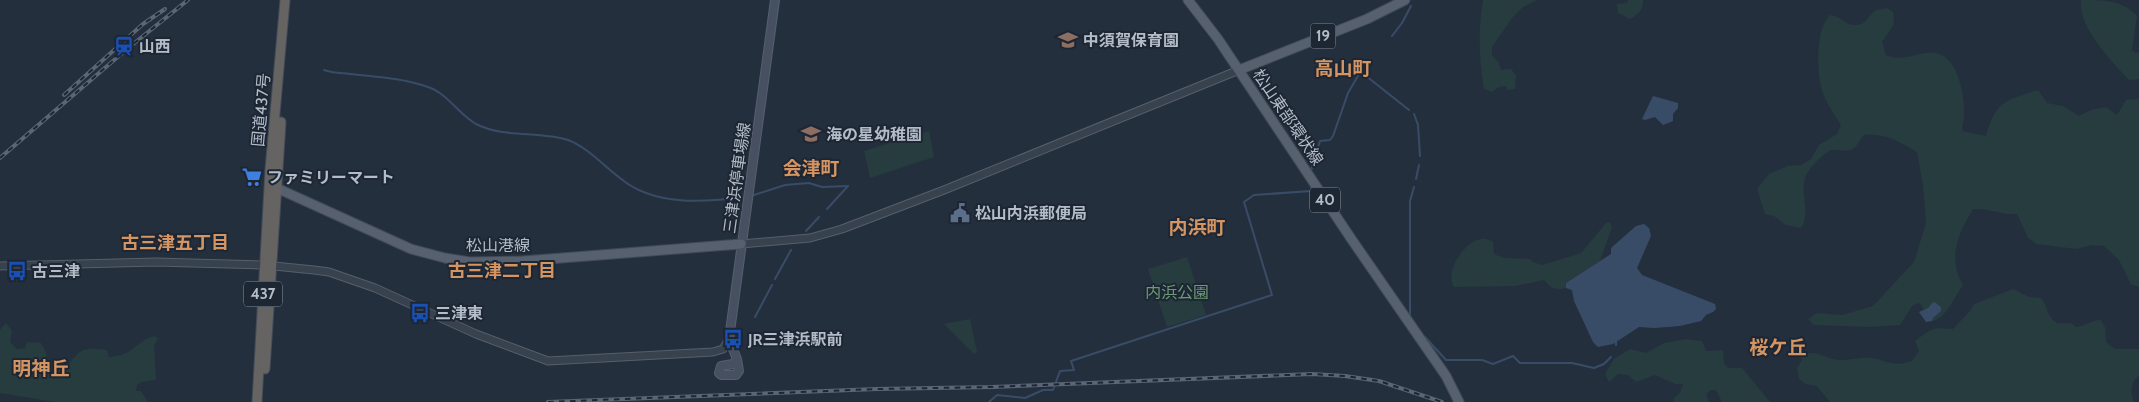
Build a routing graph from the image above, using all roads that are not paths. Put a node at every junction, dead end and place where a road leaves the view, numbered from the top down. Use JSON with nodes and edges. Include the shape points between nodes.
{"nodes":[{"id":1,"x":285,"y":0,"type":"edge"},
{"id":2,"x":290,"y":0,"type":"edge"},
{"id":3,"x":775,"y":0,"type":"edge"},
{"id":4,"x":1188,"y":0,"type":"edge"},
{"id":5,"x":1405,"y":0,"type":"edge"},
{"id":6,"x":1239,"y":70,"type":"junction"},
{"id":7,"x":281,"y":79,"type":"junction"},
{"id":8,"x":274,"y":187,"type":"junction"},
{"id":9,"x":741,"y":244,"type":"junction"},
{"id":10,"x":267,"y":265,"type":"junction"},
{"id":11,"x":0,"y":266,"type":"edge"},
{"id":12,"x":730,"y":339,"type":"junction"},
{"id":13,"x":737,"y":358,"type":"dead end"},
{"id":14,"x":257,"y":402,"type":"edge"},
{"id":15,"x":263,"y":402,"type":"edge"},
{"id":16,"x":1459,"y":402,"type":"edge"}],
"edges":[{"from":1,"to":7,"type":"highway","name":"国道437号","number":"437"},
{"from":2,"to":7,"type":"highway","name":"国道437号","number":"437"},
{"from":3,"to":9,"type":"main road","name":"三津浜停車場線"},
{"from":4,"to":6,"type":"main road","name":"松山東部環状線","number":"40"},
{"from":5,"to":6,"type":"main road","number":"19","via":[[1368,19]]},
{"from":6,"to":9,"type":"street","via":[[842,229],[810,238]]},
{"from":6,"to":16,"type":"main road","name":"松山東部環状線","number":"40","via":[[1446,376]]},
{"from":7,"to":8,"type":"highway","name":"国道437号","number":"437"},
{"from":8,"to":9,"type":"main road","name":"松山港線","via":[[411,249],[470,262],[523,262]]},
{"from":8,"to":10,"type":"highway","name":"国道437号","number":"437"},
{"from":9,"to":12,"type":"main road","name":"三津浜停車場線"},
{"from":10,"to":11,"type":"street","via":[[156,262]]},
{"from":10,"to":12,"type":"street","via":[[314,270],[355,280],[476,334],[548,361],[714,352],[722,349]]},
{"from":10,"to":14,"type":"highway","name":"国道437号","number":"437"},
{"from":10,"to":15,"type":"highway","name":"国道437号","number":"437"},
{"from":12,"to":13,"type":"main road","name":"三津浜停車場線"}]}
